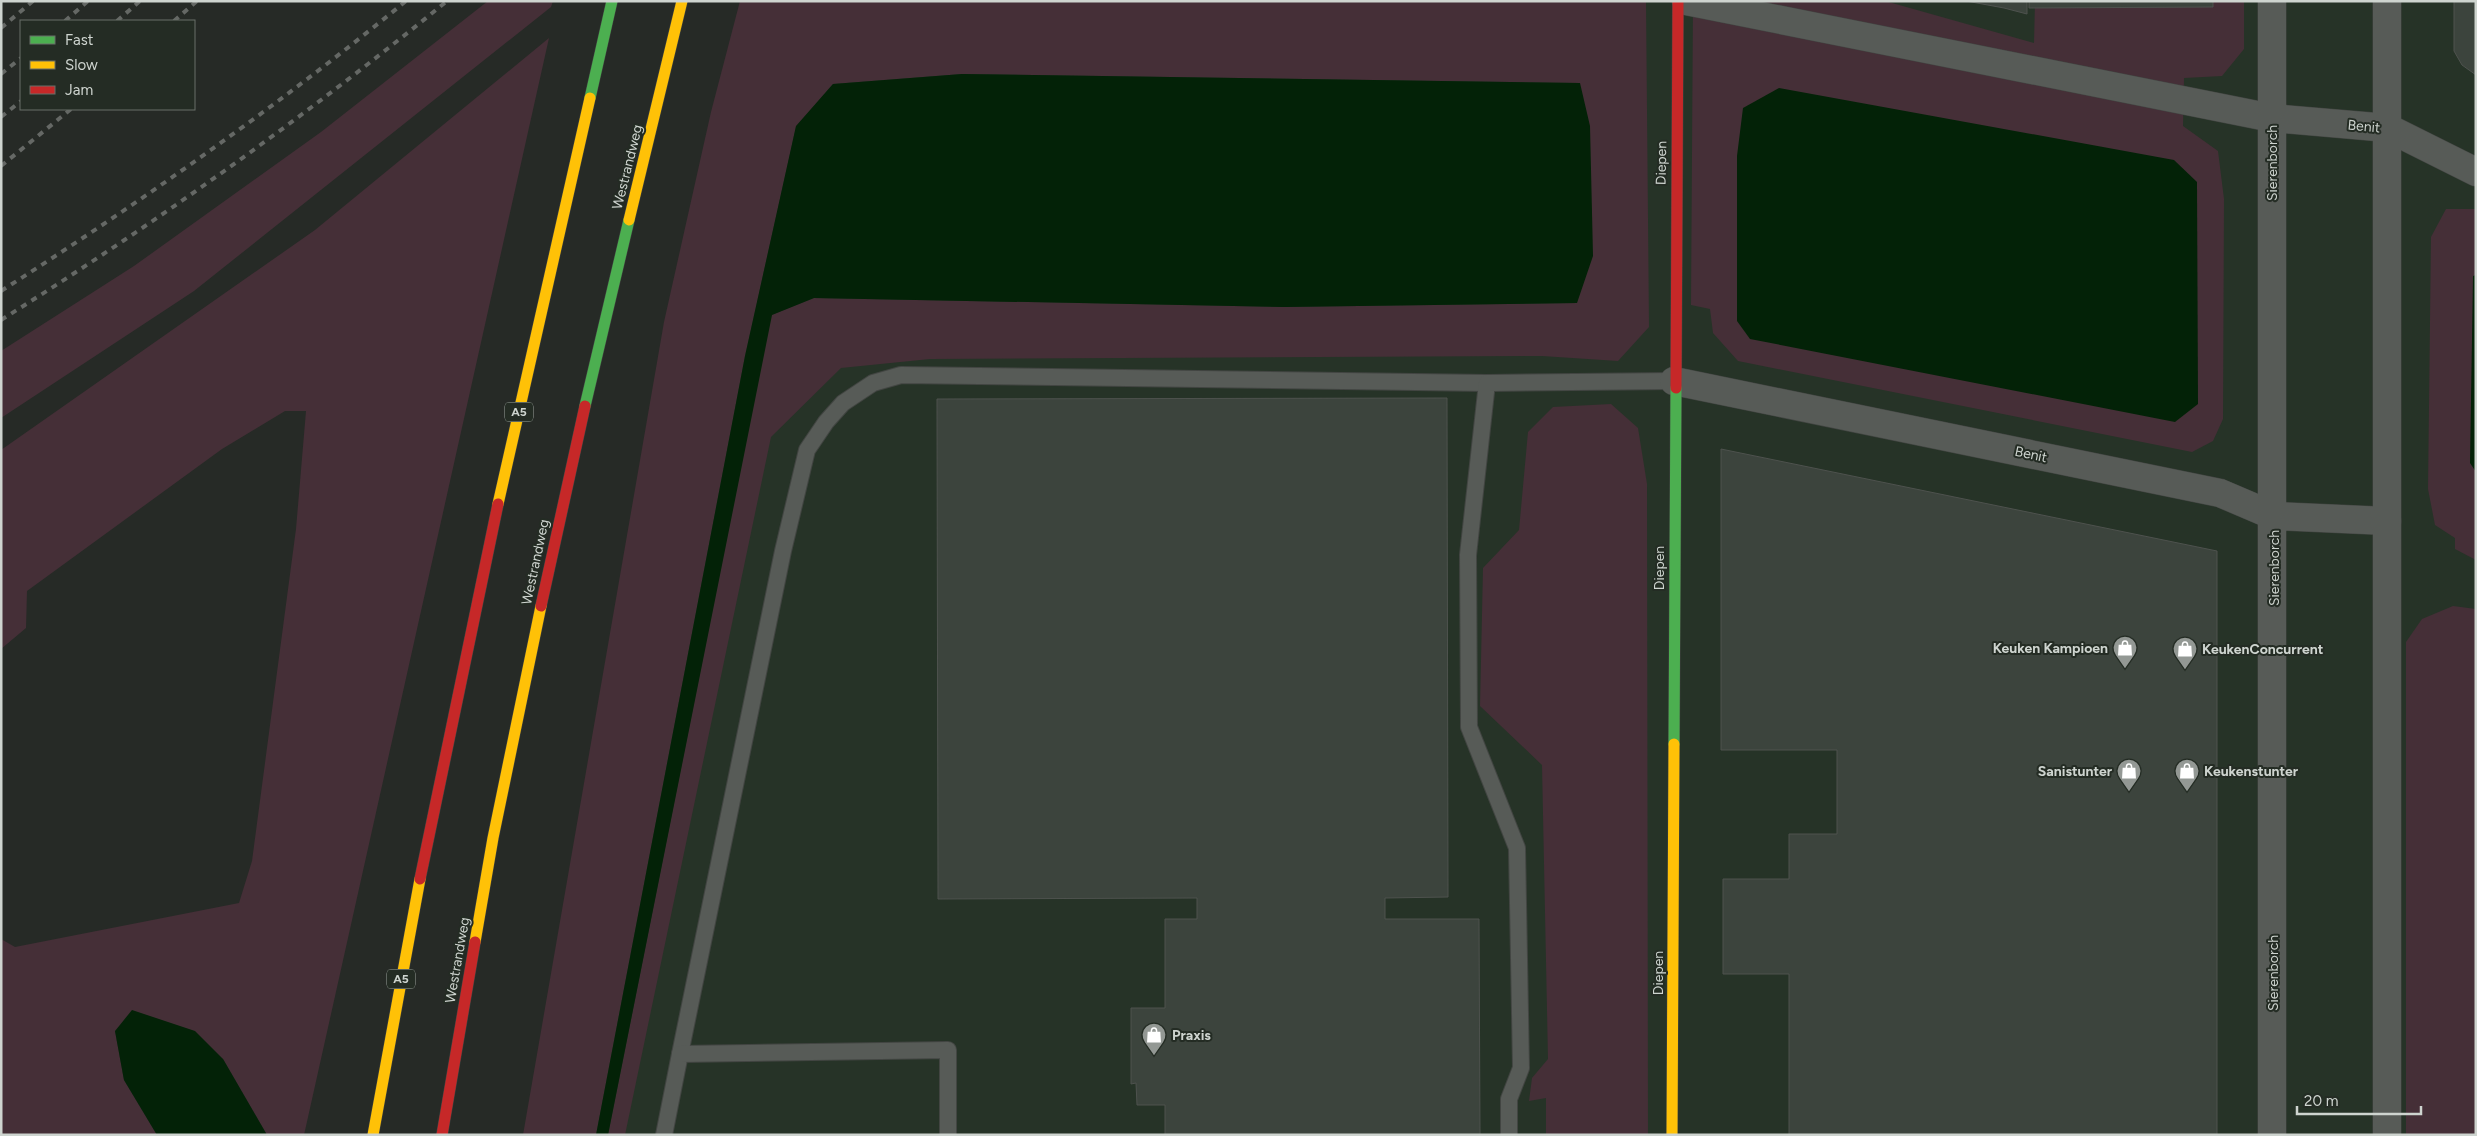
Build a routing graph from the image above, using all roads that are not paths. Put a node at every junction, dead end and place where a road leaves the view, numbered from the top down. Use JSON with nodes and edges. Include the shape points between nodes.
{"nodes":[{"id":1,"x":612,"y":1,"type":"edge"},
{"id":2,"x":682,"y":1,"type":"edge"},
{"id":3,"x":1678,"y":1,"type":"edge"},
{"id":4,"x":1686,"y":1,"type":"edge"},
{"id":5,"x":2272,"y":1,"type":"edge"},
{"id":6,"x":2387,"y":1,"type":"edge"},
{"id":7,"x":2272,"y":118,"type":"junction"},
{"id":8,"x":2388,"y":128,"type":"junction"},
{"id":9,"x":2476,"y":172,"type":"edge"},
{"id":10,"x":1674,"y":381,"type":"junction"},
{"id":11,"x":1487,"y":383,"type":"junction"},
{"id":12,"x":2274,"y":516,"type":"junction"},
{"id":13,"x":2387,"y":521,"type":"junction"},
{"id":14,"x":680,"y":1054,"type":"junction"},
{"id":15,"x":373,"y":1135,"type":"edge"},
{"id":16,"x":442,"y":1135,"type":"edge"},
{"id":17,"x":664,"y":1135,"type":"edge"},
{"id":18,"x":948,"y":1135,"type":"edge"},
{"id":19,"x":1509,"y":1135,"type":"edge"},
{"id":20,"x":1672,"y":1135,"type":"edge"},
{"id":21,"x":2272,"y":1135,"type":"edge"},
{"id":22,"x":2387,"y":1135,"type":"edge"}],
"edges":[{"from":1,"to":15,"type":"main road","number":"A5","via":[[457,690],[429,823]]},
{"from":2,"to":16,"type":"main road","name":"Westrandweg","via":[[569,472],[493,838]]},
{"from":3,"to":10,"type":"main road","name":"Diepen"},
{"from":4,"to":7,"type":"street","name":"Benit"},
{"from":5,"to":7,"type":"street","name":"Sierenborch"},
{"from":6,"to":8,"type":"street"},
{"from":7,"to":8,"type":"street","name":"Benit"},
{"from":7,"to":12,"type":"street","name":"Sierenborch"},
{"from":8,"to":9,"type":"street","name":"Benit"},
{"from":8,"to":13,"type":"street"},
{"from":10,"to":11,"type":"lane"},
{"from":10,"to":12,"type":"street","name":"Benit","via":[[2220,493]]},
{"from":10,"to":20,"type":"main road","name":"Diepen"},
{"from":11,"to":14,"type":"lane","via":[[902,375],[873,383],[843,403],[807,450]]},
{"from":11,"to":19,"type":"lane","via":[[1468,555],[1469,727],[1517,848],[1521,1068],[1509,1099]]},
{"from":12,"to":13,"type":"street","name":"Benit"},
{"from":12,"to":21,"type":"street","name":"Sierenborch"},
{"from":13,"to":22,"type":"street"},
{"from":14,"to":17,"type":"lane"},
{"from":14,"to":18,"type":"lane","via":[[948,1050]]}]}
